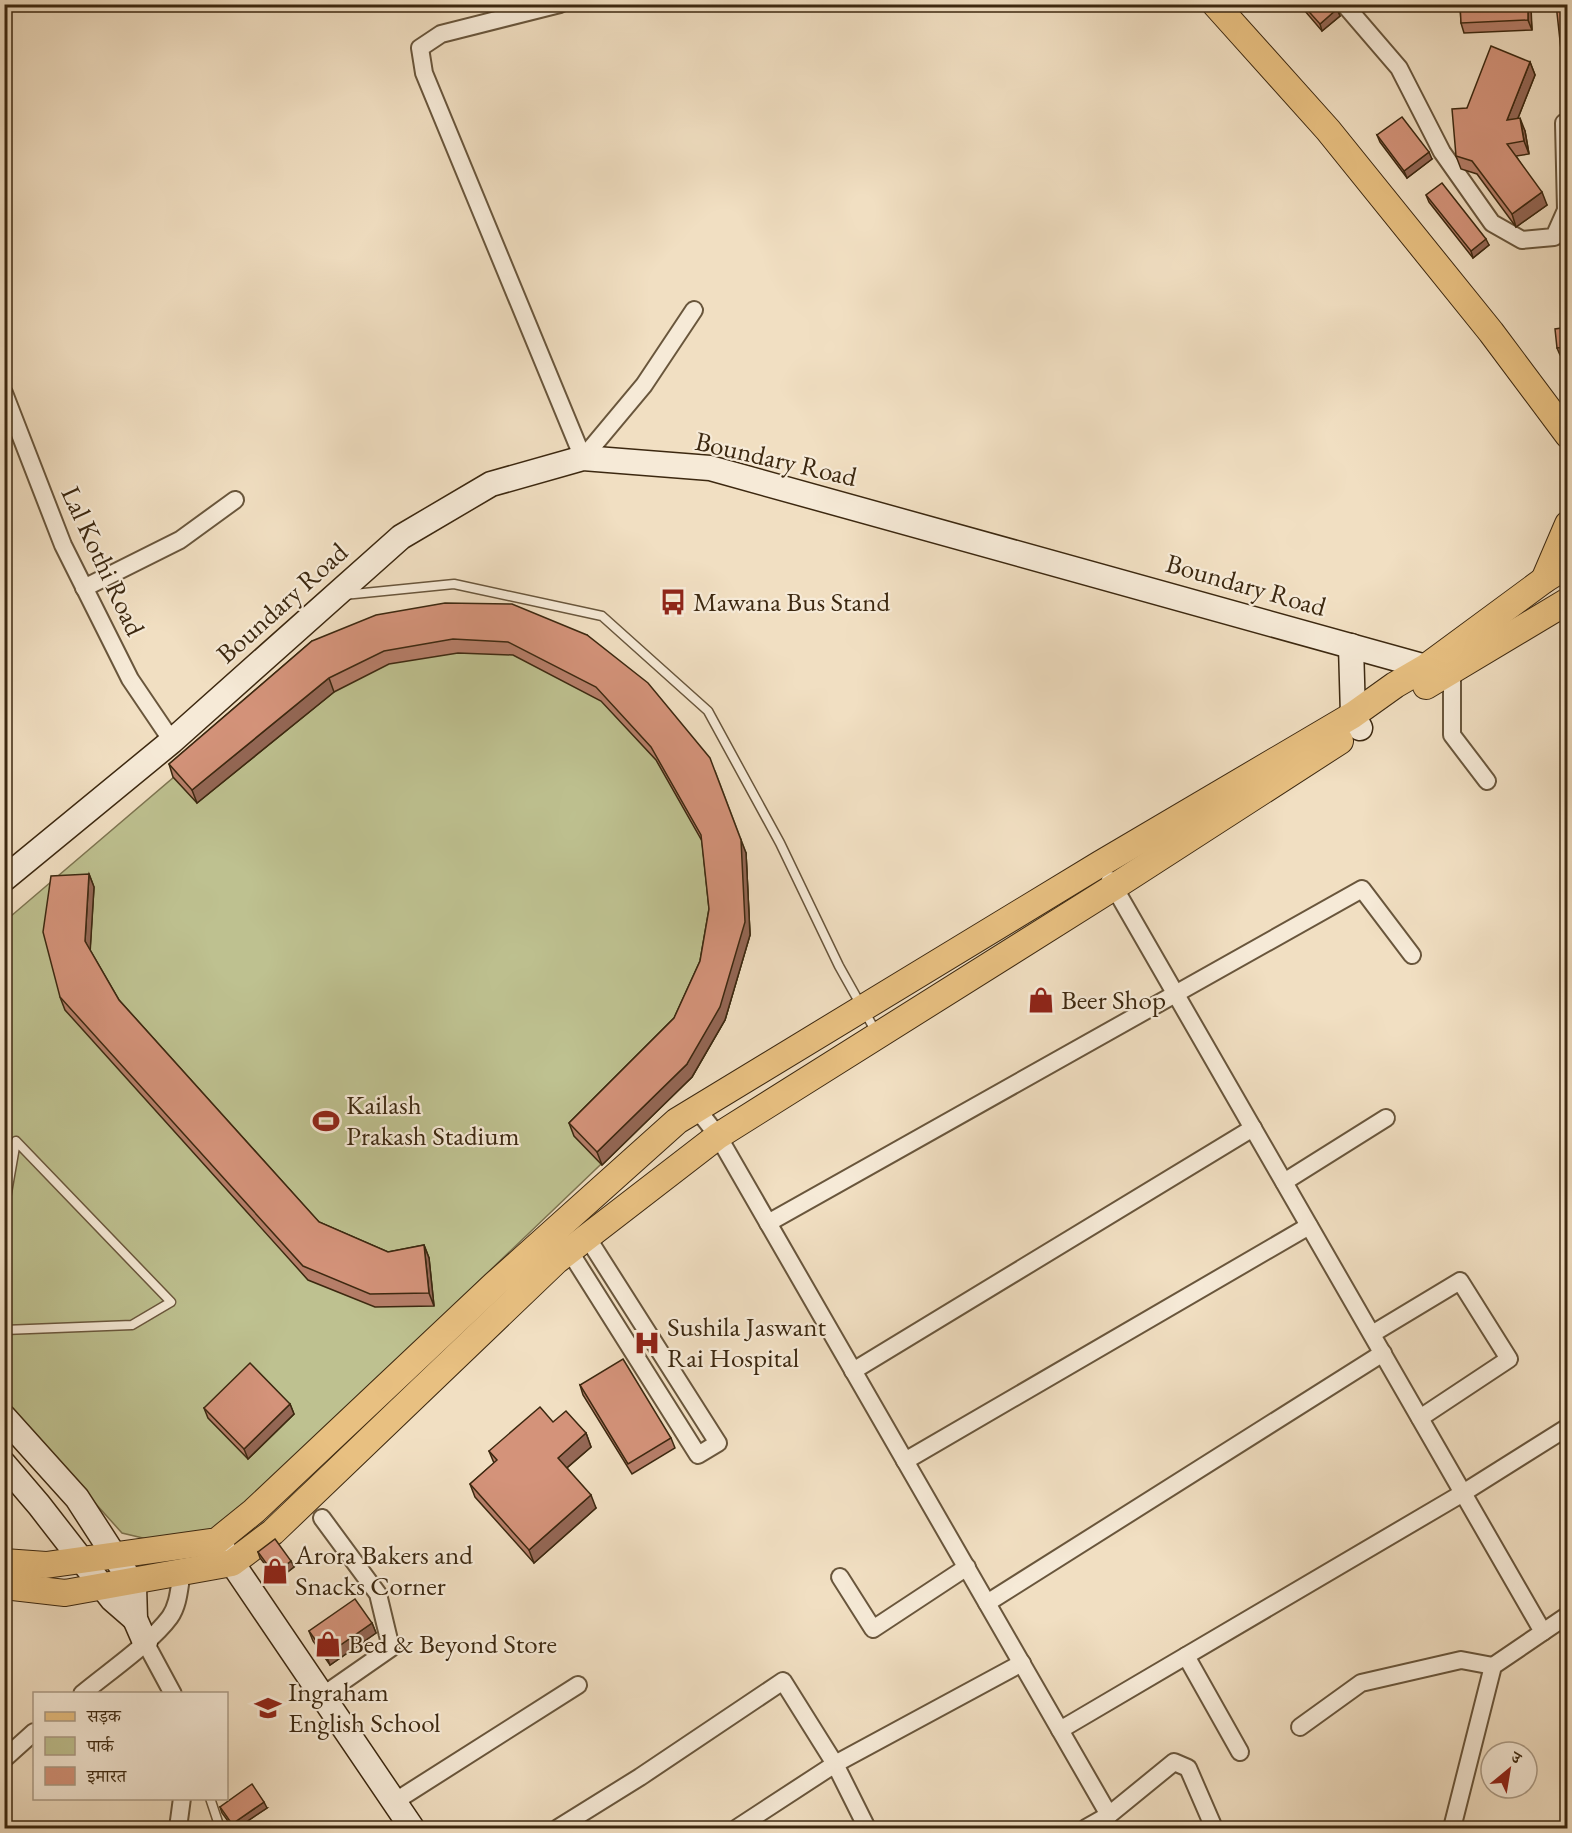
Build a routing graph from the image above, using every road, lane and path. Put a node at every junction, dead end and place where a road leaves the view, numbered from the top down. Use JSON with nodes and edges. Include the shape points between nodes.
{"nodes":[{"id":1,"x":560,"y":4,"type":"edge"},
{"id":2,"x":1215,"y":4,"type":"edge"},
{"id":3,"x":1344,"y":4,"type":"edge"},
{"id":4,"x":1568,"y":122,"type":"edge"},
{"id":5,"x":693,"y":310,"type":"dead end"},
{"id":6,"x":4,"y":393,"type":"edge"},
{"id":7,"x":1568,"y":435,"type":"edge"},
{"id":8,"x":583,"y":458,"type":"junction"},
{"id":9,"x":235,"y":500,"type":"dead end"},
{"id":10,"x":1568,"y":524,"type":"edge"},
{"id":11,"x":1568,"y":565,"type":"edge"},
{"id":12,"x":1544,"y":580,"type":"junction"},
{"id":13,"x":84,"y":588,"type":"junction"},
{"id":14,"x":335,"y":596,"type":"junction"},
{"id":15,"x":1568,"y":601,"type":"edge"},
{"id":16,"x":1351,"y":646,"type":"junction"},
{"id":17,"x":1438,"y":672,"type":"junction"},
{"id":18,"x":1356,"y":722,"type":"junction"},
{"id":19,"x":172,"y":741,"type":"junction"},
{"id":20,"x":1487,"y":781,"type":"dead end"},
{"id":21,"x":1100,"y":864,"type":"junction"},
{"id":22,"x":4,"y":879,"type":"edge"},
{"id":23,"x":1114,"y":887,"type":"junction"},
{"id":24,"x":1412,"y":955,"type":"dead end"},
{"id":25,"x":1176,"y":995,"type":"junction"},
{"id":26,"x":863,"y":1008,"type":"junction"},
{"id":27,"x":878,"y":1035,"type":"junction"},
{"id":28,"x":697,"y":1109,"type":"junction"},
{"id":29,"x":1386,"y":1118,"type":"dead end"},
{"id":30,"x":1253,"y":1128,"type":"junction"},
{"id":31,"x":718,"y":1136,"type":"junction"},
{"id":32,"x":1284,"y":1182,"type":"junction"},
{"id":33,"x":4,"y":1210,"type":"edge"},
{"id":34,"x":768,"y":1223,"type":"junction"},
{"id":35,"x":1310,"y":1226,"type":"junction"},
{"id":36,"x":555,"y":1230,"type":"junction"},
{"id":37,"x":579,"y":1243,"type":"junction"},
{"id":38,"x":4,"y":1330,"type":"edge"},
{"id":39,"x":1372,"y":1334,"type":"junction"},
{"id":40,"x":1383,"y":1353,"type":"junction"},
{"id":41,"x":853,"y":1371,"type":"junction"},
{"id":42,"x":4,"y":1417,"type":"edge"},
{"id":43,"x":1420,"y":1418,"type":"junction"},
{"id":44,"x":347,"y":1423,"type":"junction"},
{"id":45,"x":1568,"y":1427,"type":"edge"},
{"id":46,"x":366,"y":1443,"type":"junction"},
{"id":47,"x":905,"y":1461,"type":"junction"},
{"id":48,"x":4,"y":1464,"type":"edge"},
{"id":49,"x":1463,"y":1493,"type":"junction"},
{"id":50,"x":322,"y":1518,"type":"dead end"},
{"id":51,"x":217,"y":1541,"type":"junction"},
{"id":52,"x":114,"y":1556,"type":"junction"},
{"id":53,"x":82,"y":1560,"type":"junction"},
{"id":54,"x":4,"y":1562,"type":"edge"},
{"id":55,"x":232,"y":1563,"type":"junction"},
{"id":56,"x":967,"y":1567,"type":"junction"},
{"id":57,"x":182,"y":1572,"type":"junction"},
{"id":58,"x":840,"y":1577,"type":"dead end"},
{"id":59,"x":131,"y":1581,"type":"junction"},
{"id":60,"x":4,"y":1586,"type":"edge"},
{"id":61,"x":103,"y":1586,"type":"junction"},
{"id":62,"x":987,"y":1603,"type":"junction"},
{"id":63,"x":1568,"y":1615,"type":"edge"},
{"id":64,"x":135,"y":1619,"type":"junction"},
{"id":65,"x":1543,"y":1632,"type":"junction"},
{"id":66,"x":145,"y":1642,"type":"junction"},
{"id":67,"x":1186,"y":1656,"type":"junction"},
{"id":68,"x":1022,"y":1663,"type":"junction"},
{"id":69,"x":1493,"y":1666,"type":"junction"},
{"id":70,"x":578,"y":1685,"type":"dead end"},
{"id":71,"x":84,"y":1692,"type":"edge"},
{"id":72,"x":172,"y":1692,"type":"edge"},
{"id":73,"x":322,"y":1696,"type":"junction"},
{"id":74,"x":1300,"y":1727,"type":"dead end"},
{"id":75,"x":1060,"y":1730,"type":"junction"},
{"id":76,"x":33,"y":1733,"type":"edge"},
{"id":77,"x":1240,"y":1752,"type":"dead end"},
{"id":78,"x":4,"y":1759,"type":"edge"},
{"id":79,"x":835,"y":1764,"type":"junction"},
{"id":80,"x":182,"y":1800,"type":"edge"},
{"id":81,"x":211,"y":1800,"type":"edge"},
{"id":82,"x":394,"y":1802,"type":"junction"},
{"id":83,"x":1109,"y":1815,"type":"junction"},
{"id":84,"x":178,"y":1828,"type":"edge"},
{"id":85,"x":220,"y":1828,"type":"edge"},
{"id":86,"x":412,"y":1828,"type":"edge"},
{"id":87,"x":558,"y":1828,"type":"edge"},
{"id":88,"x":737,"y":1828,"type":"edge"},
{"id":89,"x":867,"y":1828,"type":"edge"},
{"id":90,"x":1086,"y":1828,"type":"edge"},
{"id":91,"x":1214,"y":1828,"type":"edge"},
{"id":92,"x":1452,"y":1828,"type":"edge"}],
"edges":[{"from":1,"to":8,"type":"street","via":[[441,34],[420,48],[424,74]]},
{"from":2,"to":7,"type":"main road","via":[[1335,139],[1491,332]]},
{"from":3,"to":4,"type":"street","via":[[1399,68],[1442,152],[1492,223],[1522,240],[1554,237],[1566,210],[1564,123]]},
{"from":5,"to":8,"type":"street","via":[[644,385]]},
{"from":6,"to":13,"type":"street","name":"Lal Kothi Road","via":[[63,545]]},
{"from":8,"to":14,"type":"street","name":"Boundary Road","via":[[491,484],[401,537]]},
{"from":8,"to":16,"type":"street","name":"Boundary Road","via":[[710,468]]},
{"from":9,"to":13,"type":"street","via":[[180,540]]},
{"from":10,"to":12,"type":"main road"},
{"from":11,"to":12,"type":"main road"},
{"from":12,"to":17,"type":"main road"},
{"from":13,"to":19,"type":"street","name":"Lal Kothi Road","via":[[130,679]]},
{"from":14,"to":19,"type":"street","name":"Boundary Road"},
{"from":14,"to":26,"type":"lane","via":[[453,584],[602,615],[708,711]]},
{"from":15,"to":17,"type":"main road"},
{"from":16,"to":17,"type":"street","name":"Boundary Road"},
{"from":16,"to":18,"type":"street"},
{"from":17,"to":18,"type":"main road"},
{"from":17,"to":20,"type":"street","via":[[1452,735]]},
{"from":18,"to":21,"type":"main road"},
{"from":18,"to":23,"type":"main road"},
{"from":19,"to":22,"type":"street","name":"Boundary Road"},
{"from":21,"to":23,"type":"street"},
{"from":21,"to":26,"type":"main road"},
{"from":23,"to":25,"type":"street"},
{"from":23,"to":27,"type":"main road"},
{"from":24,"to":25,"type":"street","via":[[1362,889]]},
{"from":25,"to":30,"type":"street"},
{"from":25,"to":34,"type":"street"},
{"from":26,"to":27,"type":"lane"},
{"from":26,"to":28,"type":"main road"},
{"from":27,"to":31,"type":"main road"},
{"from":28,"to":31,"type":"street"},
{"from":28,"to":36,"type":"main road","via":[[677,1121]]},
{"from":29,"to":32,"type":"street"},
{"from":30,"to":32,"type":"street"},
{"from":30,"to":41,"type":"street"},
{"from":31,"to":34,"type":"street"},
{"from":31,"to":37,"type":"main road"},
{"from":32,"to":35,"type":"street"},
{"from":33,"to":38,"type":"lane","via":[[16,1141],[171,1302],[132,1325]]},
{"from":34,"to":41,"type":"street"},
{"from":35,"to":39,"type":"street"},
{"from":35,"to":47,"type":"street"},
{"from":36,"to":37,"type":"street"},
{"from":36,"to":44,"type":"main road"},
{"from":37,"to":37,"type":"street","via":[[718,1443],[698,1455]]},
{"from":37,"to":46,"type":"main road"},
{"from":39,"to":40,"type":"street"},
{"from":39,"to":43,"type":"street","via":[[1460,1281],[1509,1359]]},
{"from":40,"to":43,"type":"street"},
{"from":40,"to":62,"type":"street"},
{"from":41,"to":47,"type":"street"},
{"from":42,"to":52,"type":"street","via":[[77,1498]]},
{"from":43,"to":49,"type":"street"},
{"from":44,"to":46,"type":"main road"},
{"from":44,"to":51,"type":"main road"},
{"from":45,"to":49,"type":"street"},
{"from":46,"to":55,"type":"main road","via":[[273,1532]]},
{"from":47,"to":56,"type":"street"},
{"from":48,"to":53,"type":"street"},
{"from":49,"to":65,"type":"street"},
{"from":49,"to":67,"type":"street"},
{"from":50,"to":73,"type":"street","via":[[378,1594],[391,1648]]},
{"from":51,"to":52,"type":"main road"},
{"from":51,"to":55,"type":"street"},
{"from":52,"to":53,"type":"main road"},
{"from":52,"to":59,"type":"street"},
{"from":53,"to":54,"type":"main road","via":[[46,1565]]},
{"from":53,"to":61,"type":"street"},
{"from":55,"to":57,"type":"main road"},
{"from":55,"to":73,"type":"street"},
{"from":56,"to":58,"type":"street","via":[[873,1629]]},
{"from":56,"to":62,"type":"street"},
{"from":57,"to":59,"type":"main road"},
{"from":57,"to":66,"type":"street","via":[[170,1616]]},
{"from":59,"to":61,"type":"main road"},
{"from":59,"to":64,"type":"street"},
{"from":60,"to":61,"type":"main road","via":[[66,1593]]},
{"from":61,"to":64,"type":"street"},
{"from":62,"to":68,"type":"street"},
{"from":63,"to":65,"type":"street"},
{"from":64,"to":66,"type":"street"},
{"from":65,"to":69,"type":"street"},
{"from":66,"to":71,"type":"street"},
{"from":66,"to":72,"type":"street"},
{"from":67,"to":75,"type":"street"},
{"from":67,"to":77,"type":"street"},
{"from":68,"to":75,"type":"street"},
{"from":68,"to":79,"type":"street"},
{"from":69,"to":74,"type":"street","via":[[1461,1660],[1361,1683]]},
{"from":69,"to":92,"type":"street"},
{"from":70,"to":82,"type":"street"},
{"from":73,"to":82,"type":"street"},
{"from":75,"to":83,"type":"street"},
{"from":76,"to":78,"type":"street"},
{"from":79,"to":87,"type":"street","via":[[783,1680]]},
{"from":79,"to":88,"type":"street"},
{"from":79,"to":89,"type":"street"},
{"from":80,"to":84,"type":"street"},
{"from":81,"to":85,"type":"lane"},
{"from":82,"to":86,"type":"street"},
{"from":83,"to":90,"type":"street"},
{"from":83,"to":91,"type":"street","via":[[1174,1762],[1188,1768]]}]}
